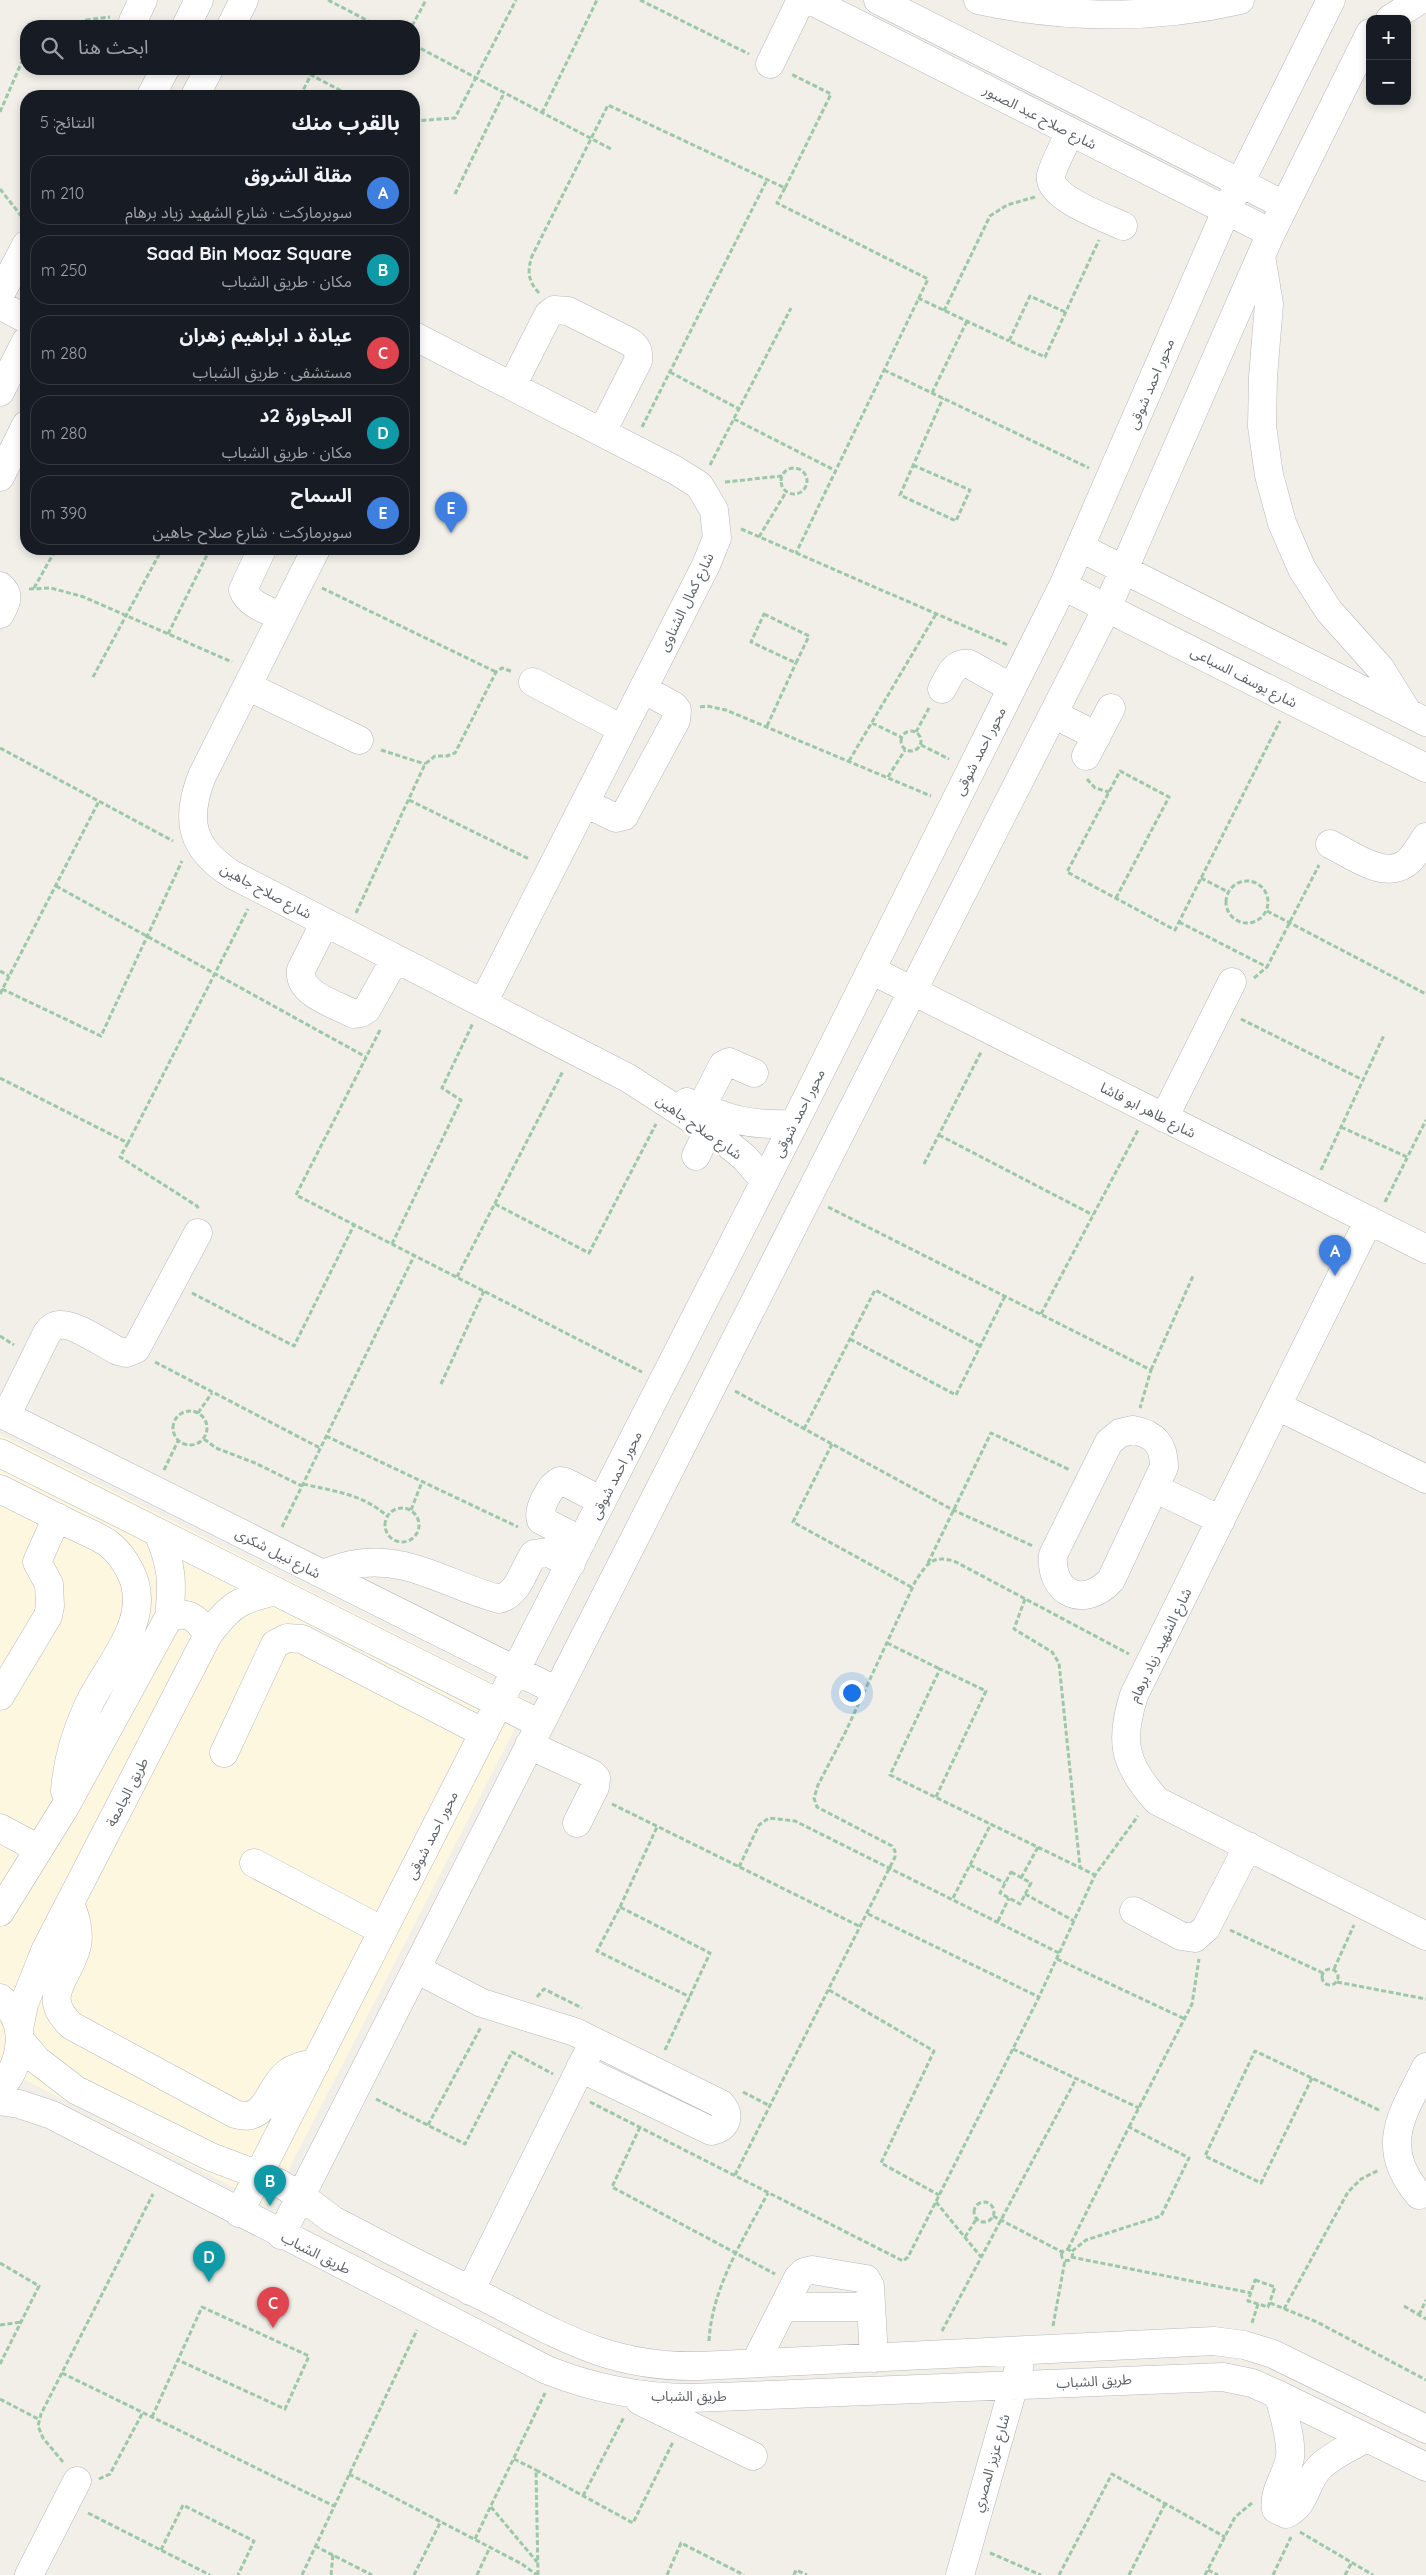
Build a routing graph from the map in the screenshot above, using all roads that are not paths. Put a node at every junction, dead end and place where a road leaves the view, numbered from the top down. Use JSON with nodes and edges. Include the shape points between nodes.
{"nodes":[{"id":1,"x":143,"y":0,"type":"edge"},
{"id":2,"x":199,"y":0,"type":"edge"},
{"id":3,"x":244,"y":0,"type":"edge"},
{"id":4,"x":801,"y":0,"type":"edge"},
{"id":5,"x":810,"y":0,"type":"edge"},
{"id":6,"x":878,"y":0,"type":"edge"},
{"id":7,"x":978,"y":0,"type":"edge"},
{"id":8,"x":1240,"y":0,"type":"edge"},
{"id":9,"x":1331,"y":0,"type":"edge"},
{"id":10,"x":1386,"y":0,"type":"edge"},
{"id":11,"x":1420,"y":0,"type":"edge"},
{"id":12,"x":1379,"y":15,"type":"edge"},
{"id":13,"x":1396,"y":15,"type":"edge"},
{"id":14,"x":133,"y":20,"type":"edge"},
{"id":15,"x":189,"y":20,"type":"edge"},
{"id":16,"x":234,"y":20,"type":"edge"},
{"id":17,"x":1366,"y":41,"type":"edge"},
{"id":18,"x":770,"y":64,"type":"road end"},
{"id":19,"x":162,"y":75,"type":"edge"},
{"id":20,"x":206,"y":75,"type":"edge"},
{"id":21,"x":154,"y":90,"type":"edge"},
{"id":22,"x":198,"y":90,"type":"edge"},
{"id":23,"x":1070,"y":132,"type":"junction"},
{"id":24,"x":1240,"y":183,"type":"junction"},
{"id":25,"x":1284,"y":205,"type":"junction"},
{"id":26,"x":1226,"y":210,"type":"junction"},
{"id":27,"x":1116,"y":223,"type":"road end"},
{"id":28,"x":1266,"y":245,"type":"junction"},
{"id":29,"x":20,"y":257,"type":"edge"},
{"id":30,"x":0,"y":296,"type":"edge"},
{"id":31,"x":0,"y":305,"type":"edge"},
{"id":32,"x":20,"y":316,"type":"edge"},
{"id":33,"x":420,"y":345,"type":"edge"},
{"id":34,"x":20,"y":353,"type":"edge"},
{"id":35,"x":512,"y":386,"type":"junction"},
{"id":36,"x":0,"y":392,"type":"edge"},
{"id":37,"x":602,"y":432,"type":"junction"},
{"id":38,"x":20,"y":437,"type":"edge"},
{"id":39,"x":0,"y":476,"type":"edge"},
{"id":40,"x":1081,"y":548,"type":"junction"},
{"id":41,"x":259,"y":555,"type":"edge"},
{"id":42,"x":313,"y":555,"type":"edge"},
{"id":43,"x":1124,"y":570,"type":"junction"},
{"id":44,"x":1063,"y":586,"type":"junction"},
{"id":45,"x":1107,"y":608,"type":"junction"},
{"id":46,"x":282,"y":617,"type":"junction"},
{"id":47,"x":251,"y":679,"type":"junction"},
{"id":48,"x":533,"y":682,"type":"road end"},
{"id":49,"x":1012,"y":688,"type":"junction"},
{"id":50,"x":642,"y":689,"type":"junction"},
{"id":51,"x":942,"y":689,"type":"dead end"},
{"id":52,"x":1111,"y":708,"type":"dead end"},
{"id":53,"x":1053,"y":714,"type":"junction"},
{"id":54,"x":1417,"y":718,"type":"edge"},
{"id":55,"x":622,"y":729,"type":"junction"},
{"id":56,"x":359,"y":740,"type":"road end"},
{"id":57,"x":1426,"y":768,"type":"edge"},
{"id":58,"x":585,"y":803,"type":"junction"},
{"id":59,"x":1426,"y":837,"type":"edge"},
{"id":60,"x":1330,"y":844,"type":"road end"},
{"id":61,"x":336,"y":928,"type":"junction"},
{"id":62,"x":395,"y":959,"type":"junction"},
{"id":63,"x":871,"y":970,"type":"junction"},
{"id":64,"x":1232,"y":982,"type":"dead end"},
{"id":65,"x":912,"y":991,"type":"junction"},
{"id":66,"x":483,"y":1004,"type":"junction"},
{"id":67,"x":754,"y":1073,"type":"dead end"},
{"id":68,"x":628,"y":1078,"type":"junction"},
{"id":69,"x":1156,"y":1114,"type":"junction"},
{"id":70,"x":704,"y":1119,"type":"junction"},
{"id":71,"x":794,"y":1124,"type":"junction"},
{"id":72,"x":696,"y":1156,"type":"dead end"},
{"id":73,"x":765,"y":1181,"type":"junction"},
{"id":74,"x":1372,"y":1222,"type":"junction"},
{"id":75,"x":198,"y":1234,"type":"road end"},
{"id":76,"x":1426,"y":1249,"type":"edge"},
{"id":77,"x":1277,"y":1406,"type":"junction"},
{"id":78,"x":3,"y":1415,"type":"edge"},
{"id":79,"x":0,"y":1454,"type":"edge"},
{"id":80,"x":1426,"y":1479,"type":"edge"},
{"id":81,"x":1154,"y":1488,"type":"junction"},
{"id":82,"x":0,"y":1489,"type":"edge"},
{"id":83,"x":602,"y":1501,"type":"junction"},
{"id":84,"x":57,"y":1517,"type":"junction"},
{"id":85,"x":1221,"y":1520,"type":"junction"},
{"id":86,"x":158,"y":1532,"type":"junction"},
{"id":87,"x":576,"y":1552,"type":"junction"},
{"id":88,"x":322,"y":1574,"type":"junction"},
{"id":89,"x":276,"y":1592,"type":"junction"},
{"id":90,"x":363,"y":1594,"type":"junction"},
{"id":91,"x":169,"y":1617,"type":"junction"},
{"id":92,"x":347,"y":1628,"type":"junction"},
{"id":93,"x":208,"y":1635,"type":"junction"},
{"id":94,"x":516,"y":1671,"type":"junction"},
{"id":95,"x":557,"y":1691,"type":"junction"},
{"id":96,"x":0,"y":1696,"type":"edge"},
{"id":97,"x":499,"y":1704,"type":"junction"},
{"id":98,"x":484,"y":1733,"type":"junction"},
{"id":99,"x":535,"y":1735,"type":"junction"},
{"id":100,"x":224,"y":1753,"type":"dead end"},
{"id":101,"x":65,"y":1807,"type":"junction"},
{"id":102,"x":577,"y":1823,"type":"dead end"},
{"id":103,"x":0,"y":1828,"type":"edge"},
{"id":104,"x":1248,"y":1846,"type":"junction"},
{"id":105,"x":39,"y":1849,"type":"junction"},
{"id":106,"x":254,"y":1863,"type":"dead end"},
{"id":107,"x":70,"y":1903,"type":"junction"},
{"id":108,"x":1134,"y":1911,"type":"dead end"},
{"id":109,"x":0,"y":1912,"type":"edge"},
{"id":110,"x":383,"y":1931,"type":"junction"},
{"id":111,"x":1426,"y":1936,"type":"edge"},
{"id":112,"x":416,"y":1969,"type":"junction"},
{"id":113,"x":0,"y":1998,"type":"edge"},
{"id":114,"x":20,"y":2035,"type":"junction"},
{"id":115,"x":594,"y":2040,"type":"junction"},
{"id":116,"x":316,"y":2063,"type":"junction"},
{"id":117,"x":1426,"y":2067,"type":"edge"},
{"id":118,"x":574,"y":2081,"type":"junction"},
{"id":119,"x":0,"y":2089,"type":"edge"},
{"id":120,"x":0,"y":2101,"type":"edge"},
{"id":121,"x":259,"y":2174,"type":"junction"},
{"id":122,"x":301,"y":2196,"type":"junction"},
{"id":123,"x":1419,"y":2196,"type":"dead end"},
{"id":124,"x":239,"y":2213,"type":"junction"},
{"id":125,"x":281,"y":2236,"type":"junction"},
{"id":126,"x":470,"y":2291,"type":"junction"},
{"id":127,"x":789,"y":2296,"type":"junction"},
{"id":128,"x":871,"y":2307,"type":"junction"},
{"id":129,"x":1036,"y":2350,"type":"junction"},
{"id":130,"x":874,"y":2358,"type":"junction"},
{"id":131,"x":755,"y":2363,"type":"junction"},
{"id":132,"x":1014,"y":2385,"type":"junction"},
{"id":133,"x":1279,"y":2395,"type":"junction"},
{"id":134,"x":632,"y":2396,"type":"junction"},
{"id":135,"x":1426,"y":2429,"type":"edge"},
{"id":136,"x":1366,"y":2438,"type":"junction"},
{"id":137,"x":753,"y":2456,"type":"dead end"},
{"id":138,"x":1426,"y":2468,"type":"edge"},
{"id":139,"x":72,"y":2492,"type":"road end"},
{"id":140,"x":29,"y":2575,"type":"edge"},
{"id":141,"x":960,"y":2575,"type":"edge"}],
"edges":[{"from":1,"to":14,"type":"street"},
{"from":2,"to":15,"type":"street"},
{"from":3,"to":16,"type":"street"},
{"from":4,"to":18,"type":"street"},
{"from":5,"to":23,"type":"street","name":"شارع صلاح عبد الصبور"},
{"from":6,"to":24,"type":"street"},
{"from":7,"to":8,"type":"street","via":[[1086,16],[1150,14]]},
{"from":9,"to":24,"type":"street","name":"محور احمد شوقى"},
{"from":10,"to":12,"type":"street"},
{"from":11,"to":13,"type":"street"},
{"from":17,"to":25,"type":"street"},
{"from":19,"to":21,"type":"street"},
{"from":20,"to":22,"type":"street"},
{"from":23,"to":26,"type":"street","name":"شارع صلاح عبد الصبور"},
{"from":23,"to":27,"type":"street","via":[[1051,175],[1051,184],[1056,191]]},
{"from":24,"to":25,"type":"street"},
{"from":24,"to":26,"type":"street","name":"محور احمد شوقى"},
{"from":25,"to":28,"type":"street"},
{"from":26,"to":28,"type":"street","name":"شارع صلاح عبد الصبور"},
{"from":26,"to":40,"type":"street","name":"محور احمد شوقى"},
{"from":28,"to":43,"type":"street"},
{"from":28,"to":54,"type":"street","via":[[1269,304],[1262,426],[1269,475],[1282,523],[1302,569],[1329,611],[1380,668]]},
{"from":29,"to":30,"type":"street"},
{"from":31,"to":32,"type":"street"},
{"from":33,"to":35,"type":"street","name":"شارع كمال الشناوى"},
{"from":34,"to":36,"type":"street"},
{"from":35,"to":37,"type":"street","name":"شارع كمال الشناوى"},
{"from":35,"to":37,"type":"street","via":[[548,315],[554,310],[568,311],[628,341],[635,345],[638,361]]},
{"from":37,"to":50,"type":"street","name":"شارع كمال الشناوى","via":[[699,485],[714,510],[717,538]]},
{"from":38,"to":39,"type":"street"},
{"from":40,"to":43,"type":"street"},
{"from":40,"to":44,"type":"street","name":"محور احمد شوقى"},
{"from":41,"to":46,"type":"street","via":[[243,590],[246,598]]},
{"from":42,"to":46,"type":"street","name":"شارع صلاح جاهين"},
{"from":43,"to":45,"type":"street"},
{"from":43,"to":54,"type":"street"},
{"from":44,"to":45,"type":"street","name":"شارع يوسف السباعى"},
{"from":44,"to":49,"type":"street","name":"محور احمد شوقى"},
{"from":45,"to":53,"type":"street"},
{"from":45,"to":57,"type":"street","name":"شارع يوسف السباعى"},
{"from":46,"to":47,"type":"street","name":"شارع صلاح جاهين"},
{"from":47,"to":56,"type":"street"},
{"from":47,"to":61,"type":"street","name":"شارع صلاح جاهين","via":[[202,776],[194,798],[192,821],[200,844],[214,862]]},
{"from":48,"to":55,"type":"street"},
{"from":49,"to":51,"type":"street","via":[[962,663],[956,666]]},
{"from":49,"to":63,"type":"street","name":"محور احمد شوقى"},
{"from":50,"to":55,"type":"street","name":"شارع كمال الشناوى"},
{"from":50,"to":58,"type":"street","via":[[674,706],[676,720],[624,816],[616,818]]},
{"from":52,"to":53,"type":"street","via":[[1092,746]]},
{"from":53,"to":65,"type":"street"},
{"from":55,"to":58,"type":"street","name":"شارع كمال الشناوى"},
{"from":58,"to":66,"type":"street","name":"شارع كمال الشناوى"},
{"from":59,"to":60,"type":"street","via":[[1404,865],[1393,869],[1381,868]]},
{"from":61,"to":62,"type":"street","name":"شارع صلاح جاهين"},
{"from":61,"to":62,"type":"street","via":[[301,970],[300,977],[308,990],[354,1014],[361,1013],[367,1009]]},
{"from":62,"to":66,"type":"street","name":"شارع صلاح جاهين"},
{"from":63,"to":65,"type":"street","name":"شارع طاهر ابو فاشا"},
{"from":63,"to":71,"type":"street","name":"محور احمد شوقى"},
{"from":64,"to":69,"type":"street","via":[[1220,1008]]},
{"from":65,"to":69,"type":"street","name":"شارع طاهر ابو فاشا"},
{"from":65,"to":95,"type":"street"},
{"from":66,"to":68,"type":"street","name":"شارع صلاح جاهين"},
{"from":67,"to":70,"type":"street","via":[[729,1062],[723,1065]]},
{"from":68,"to":70,"type":"street","name":"شارع صلاح جاهين"},
{"from":68,"to":70,"type":"street","name":"شارع صلاح جاهين","via":[[666,1103]]},
{"from":69,"to":74,"type":"street","name":"شارع طاهر ابو فاشا"},
{"from":70,"to":71,"type":"street","name":"شارع صلاح جاهين","via":[[762,1125]]},
{"from":70,"to":72,"type":"street"},
{"from":70,"to":73,"type":"street","name":"شارع صلاح جاهين"},
{"from":71,"to":73,"type":"street","name":"محور احمد شوقى"},
{"from":73,"to":83,"type":"street","name":"محور احمد شوقى"},
{"from":74,"to":76,"type":"street","name":"شارع طاهر ابو فاشا"},
{"from":74,"to":77,"type":"street","name":"شارع الشهيد زياد برهام"},
{"from":75,"to":78,"type":"street","via":[[136,1349],[126,1353],[118,1351],[71,1327],[54,1326],[47,1332]]},
{"from":77,"to":80,"type":"street"},
{"from":77,"to":85,"type":"street","name":"شارع الشهيد زياد برهام"},
{"from":78,"to":88,"type":"street","name":"شارع نبيل شكرى"},
{"from":79,"to":86,"type":"street"},
{"from":81,"to":81,"type":"street","via":[[1164,1467],[1164,1453],[1158,1441],[1147,1432],[1133,1430],[1120,1433],[1110,1442],[1053,1555],[1052,1570],[1058,1584],[1071,1594],[1086,1596],[1100,1591],[1111,1580]]},
{"from":81,"to":85,"type":"street"},
{"from":82,"to":84,"type":"street"},
{"from":83,"to":87,"type":"street","name":"محور احمد شوقى"},
{"from":83,"to":87,"type":"street","via":[[560,1481],[552,1487],[541,1510],[541,1520]]},
{"from":84,"to":96,"type":"street","via":[[37,1562],[49,1584],[48,1616]]},
{"from":84,"to":101,"type":"street","via":[[110,1544],[124,1559],[134,1578],[138,1598],[135,1618],[127,1637],[80,1725],[69,1765]]},
{"from":85,"to":104,"type":"street","name":"شارع الشهيد زياد برهام","via":[[1134,1695],[1125,1723],[1127,1752],[1138,1779],[1157,1801]]},
{"from":86,"to":89,"type":"street"},
{"from":86,"to":91,"type":"street","via":[[169,1558],[172,1588]]},
{"from":87,"to":88,"type":"street","via":[[534,1554],[515,1590],[508,1597],[498,1599],[415,1567],[384,1562],[352,1565]]},
{"from":87,"to":94,"type":"street","name":"محور احمد شوقى"},
{"from":88,"to":90,"type":"street","name":"شارع نبيل شكرى"},
{"from":89,"to":92,"type":"street"},
{"from":89,"to":93,"type":"street","name":"طريق الجامعة","via":[[249,1598],[225,1612]]},
{"from":90,"to":92,"type":"street"},
{"from":90,"to":94,"type":"street","name":"شارع نبيل شكرى"},
{"from":91,"to":93,"type":"street","via":[[187,1614],[195,1618]]},
{"from":91,"to":101,"type":"street"},
{"from":92,"to":97,"type":"street"},
{"from":93,"to":107,"type":"street","name":"طريق الجامعة"},
{"from":94,"to":95,"type":"street","name":"شارع نبيل شكرى"},
{"from":94,"to":97,"type":"street","name":"محور احمد شوقى"},
{"from":95,"to":99,"type":"street"},
{"from":97,"to":98,"type":"street","name":"محور احمد شوقى"},
{"from":97,"to":99,"type":"street"},
{"from":98,"to":100,"type":"street","via":[[302,1639],[287,1638],[275,1644]]},
{"from":98,"to":110,"type":"street","name":"محور احمد شوقى"},
{"from":99,"to":102,"type":"street","via":[[596,1778]]},
{"from":99,"to":112,"type":"street"},
{"from":101,"to":105,"type":"street"},
{"from":103,"to":105,"type":"street"},
{"from":104,"to":108,"type":"street","via":[[1206,1927],[1195,1938],[1181,1936]]},
{"from":104,"to":111,"type":"street","name":"شارع الشهيد زياد برهام"},
{"from":105,"to":109,"type":"street"},
{"from":106,"to":110,"type":"street"},
{"from":107,"to":114,"type":"street","name":"طريق الجامعة","via":[[34,1977]]},
{"from":107,"to":116,"type":"street","via":[[76,1917],[77,1946],[56,1993],[57,2006],[72,2026],[245,2117],[256,2114],[263,2107],[287,2073]]},
{"from":110,"to":116,"type":"street","name":"محور احمد شوقى"},
{"from":112,"to":115,"type":"street","via":[[448,1988],[492,2006]]},
{"from":112,"to":122,"type":"street"},
{"from":113,"to":114,"type":"street","via":[[13,2014]]},
{"from":114,"to":119,"type":"street","name":"طريق الجامعة","via":[[18,2059],[12,2075]]},
{"from":114,"to":121,"type":"street","via":[[37,2060],[76,2090],[211,2157]]},
{"from":115,"to":118,"type":"street"},
{"from":115,"to":118,"type":"street","via":[[721,2104],[726,2110],[724,2125],[711,2131]]},
{"from":116,"to":121,"type":"street","name":"محور احمد شوقى"},
{"from":117,"to":123,"type":"street","via":[[1400,2120],[1395,2140],[1397,2161],[1405,2180]]},
{"from":118,"to":126,"type":"street"},
{"from":120,"to":124,"type":"street","name":"طريق الشباب","via":[[52,2116]]},
{"from":121,"to":122,"type":"street"},
{"from":121,"to":124,"type":"street","name":"محور احمد شوقى"},
{"from":122,"to":125,"type":"street"},
{"from":122,"to":126,"type":"street","via":[[333,2220]]},
{"from":124,"to":125,"type":"street","name":"طريق الشباب"},
{"from":125,"to":134,"type":"street","name":"طريق الشباب","via":[[555,2373]]},
{"from":126,"to":131,"type":"street","via":[[565,2339],[616,2358],[672,2367]]},
{"from":127,"to":128,"type":"street"},
{"from":127,"to":128,"type":"street","via":[[804,2272],[812,2270],[859,2276],[870,2286]]},
{"from":127,"to":131,"type":"street"},
{"from":128,"to":130,"type":"street"},
{"from":129,"to":130,"type":"street"},
{"from":129,"to":132,"type":"street","name":"شارع عزيز المصري"},
{"from":129,"to":135,"type":"street","via":[[1214,2341],[1244,2345],[1273,2354]]},
{"from":130,"to":131,"type":"street"},
{"from":132,"to":133,"type":"street","name":"طريق الشباب","via":[[1223,2377],[1252,2383]]},
{"from":132,"to":134,"type":"street","name":"طريق الشباب","via":[[692,2398]]},
{"from":132,"to":141,"type":"street","name":"شارع عزيز المصري"},
{"from":133,"to":136,"type":"street","name":"طريق الشباب"},
{"from":133,"to":136,"type":"street","via":[[1290,2457],[1274,2498],[1276,2509],[1286,2514],[1297,2509],[1318,2468]]},
{"from":134,"to":137,"type":"street"},
{"from":136,"to":138,"type":"street","name":"طريق الشباب"},
{"from":139,"to":140,"type":"street"}]}
